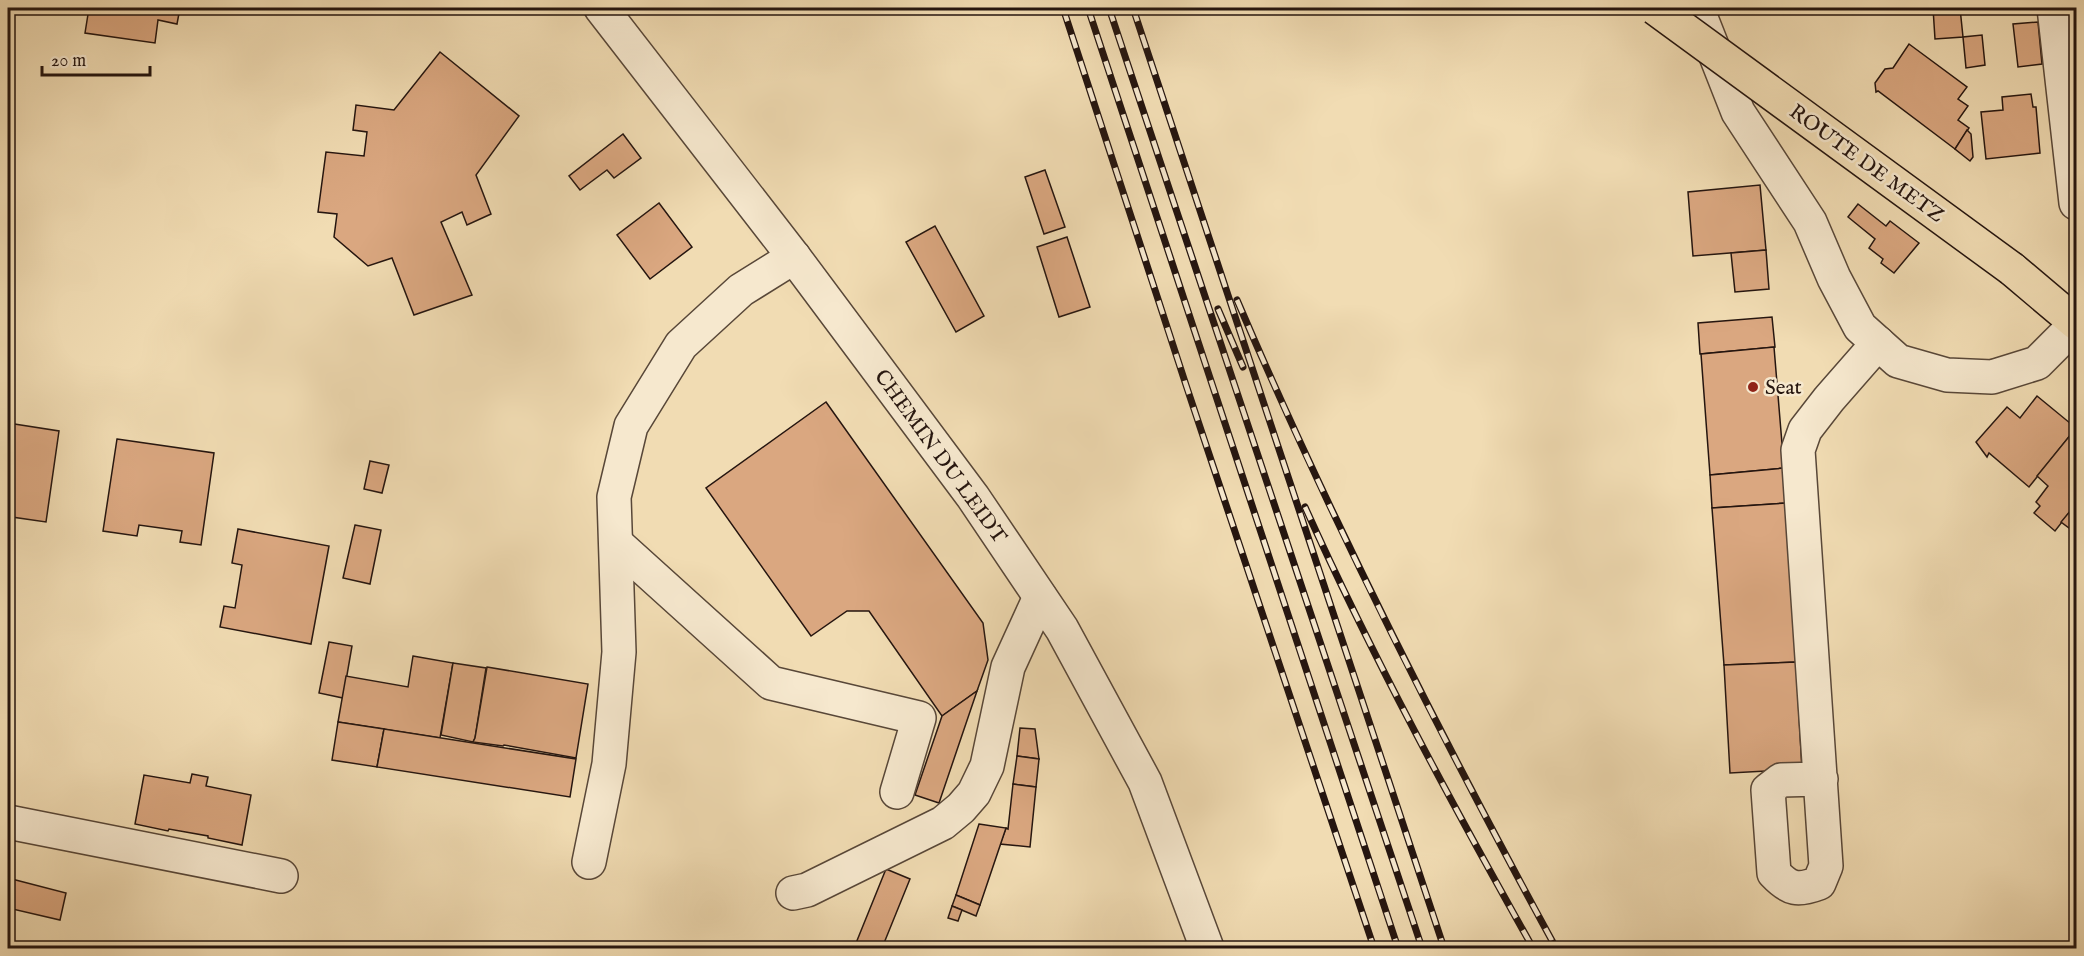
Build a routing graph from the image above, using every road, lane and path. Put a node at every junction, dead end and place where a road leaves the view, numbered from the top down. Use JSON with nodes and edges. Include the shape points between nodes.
{"nodes":[{"id":1,"x":602,"y":8,"type":"edge"},
{"id":2,"x":1655,"y":8,"type":"edge"},
{"id":3,"x":1688,"y":8,"type":"edge"},
{"id":4,"x":2054,"y":8,"type":"edge"},
{"id":5,"x":2076,"y":203,"type":"edge"},
{"id":6,"x":794,"y":257,"type":"junction"},
{"id":7,"x":2076,"y":323,"type":"edge"},
{"id":8,"x":1878,"y":343,"type":"junction"},
{"id":9,"x":616,"y":543,"type":"junction"},
{"id":10,"x":1040,"y":597,"type":"junction"},
{"id":11,"x":1821,"y":779,"type":"dead end"},
{"id":12,"x":897,"y":792,"type":"dead end"},
{"id":13,"x":8,"y":822,"type":"edge"},
{"id":14,"x":589,"y":862,"type":"dead end"},
{"id":15,"x":281,"y":876,"type":"dead end"},
{"id":16,"x":793,"y":893,"type":"dead end"},
{"id":17,"x":1207,"y":948,"type":"edge"}],
"edges":[{"from":1,"to":6,"type":"street","name":"CHEMIN DU LEIDT"},
{"from":2,"to":7,"type":"main road","name":"ROUTE DE METZ","bridge":true,"via":[[2012,269]]},
{"from":3,"to":8,"type":"street","via":[[1701,18],[1738,112],[1810,222],[1860,327]]},
{"from":4,"to":5,"type":"street"},
{"from":6,"to":9,"type":"street","via":[[741,290],[681,345],[631,426],[614,497]]},
{"from":6,"to":10,"type":"street","name":"CHEMIN DU LEIDT","via":[[973,497]]},
{"from":7,"to":8,"type":"street","via":[[2037,363],[1992,377],[1947,375],[1898,361]]},
{"from":8,"to":11,"type":"street","via":[[1805,430],[1798,450]]},
{"from":9,"to":12,"type":"street","via":[[771,683],[919,718]]},
{"from":9,"to":14,"type":"street","via":[[619,652],[609,764]]},
{"from":10,"to":16,"type":"street","via":[[1008,667],[987,766],[974,793],[943,823],[807,890]]},
{"from":10,"to":17,"type":"street","name":"CHEMIN DU LEIDT","via":[[1062,629],[1145,782]]},
{"from":13,"to":15,"type":"street"}]}
